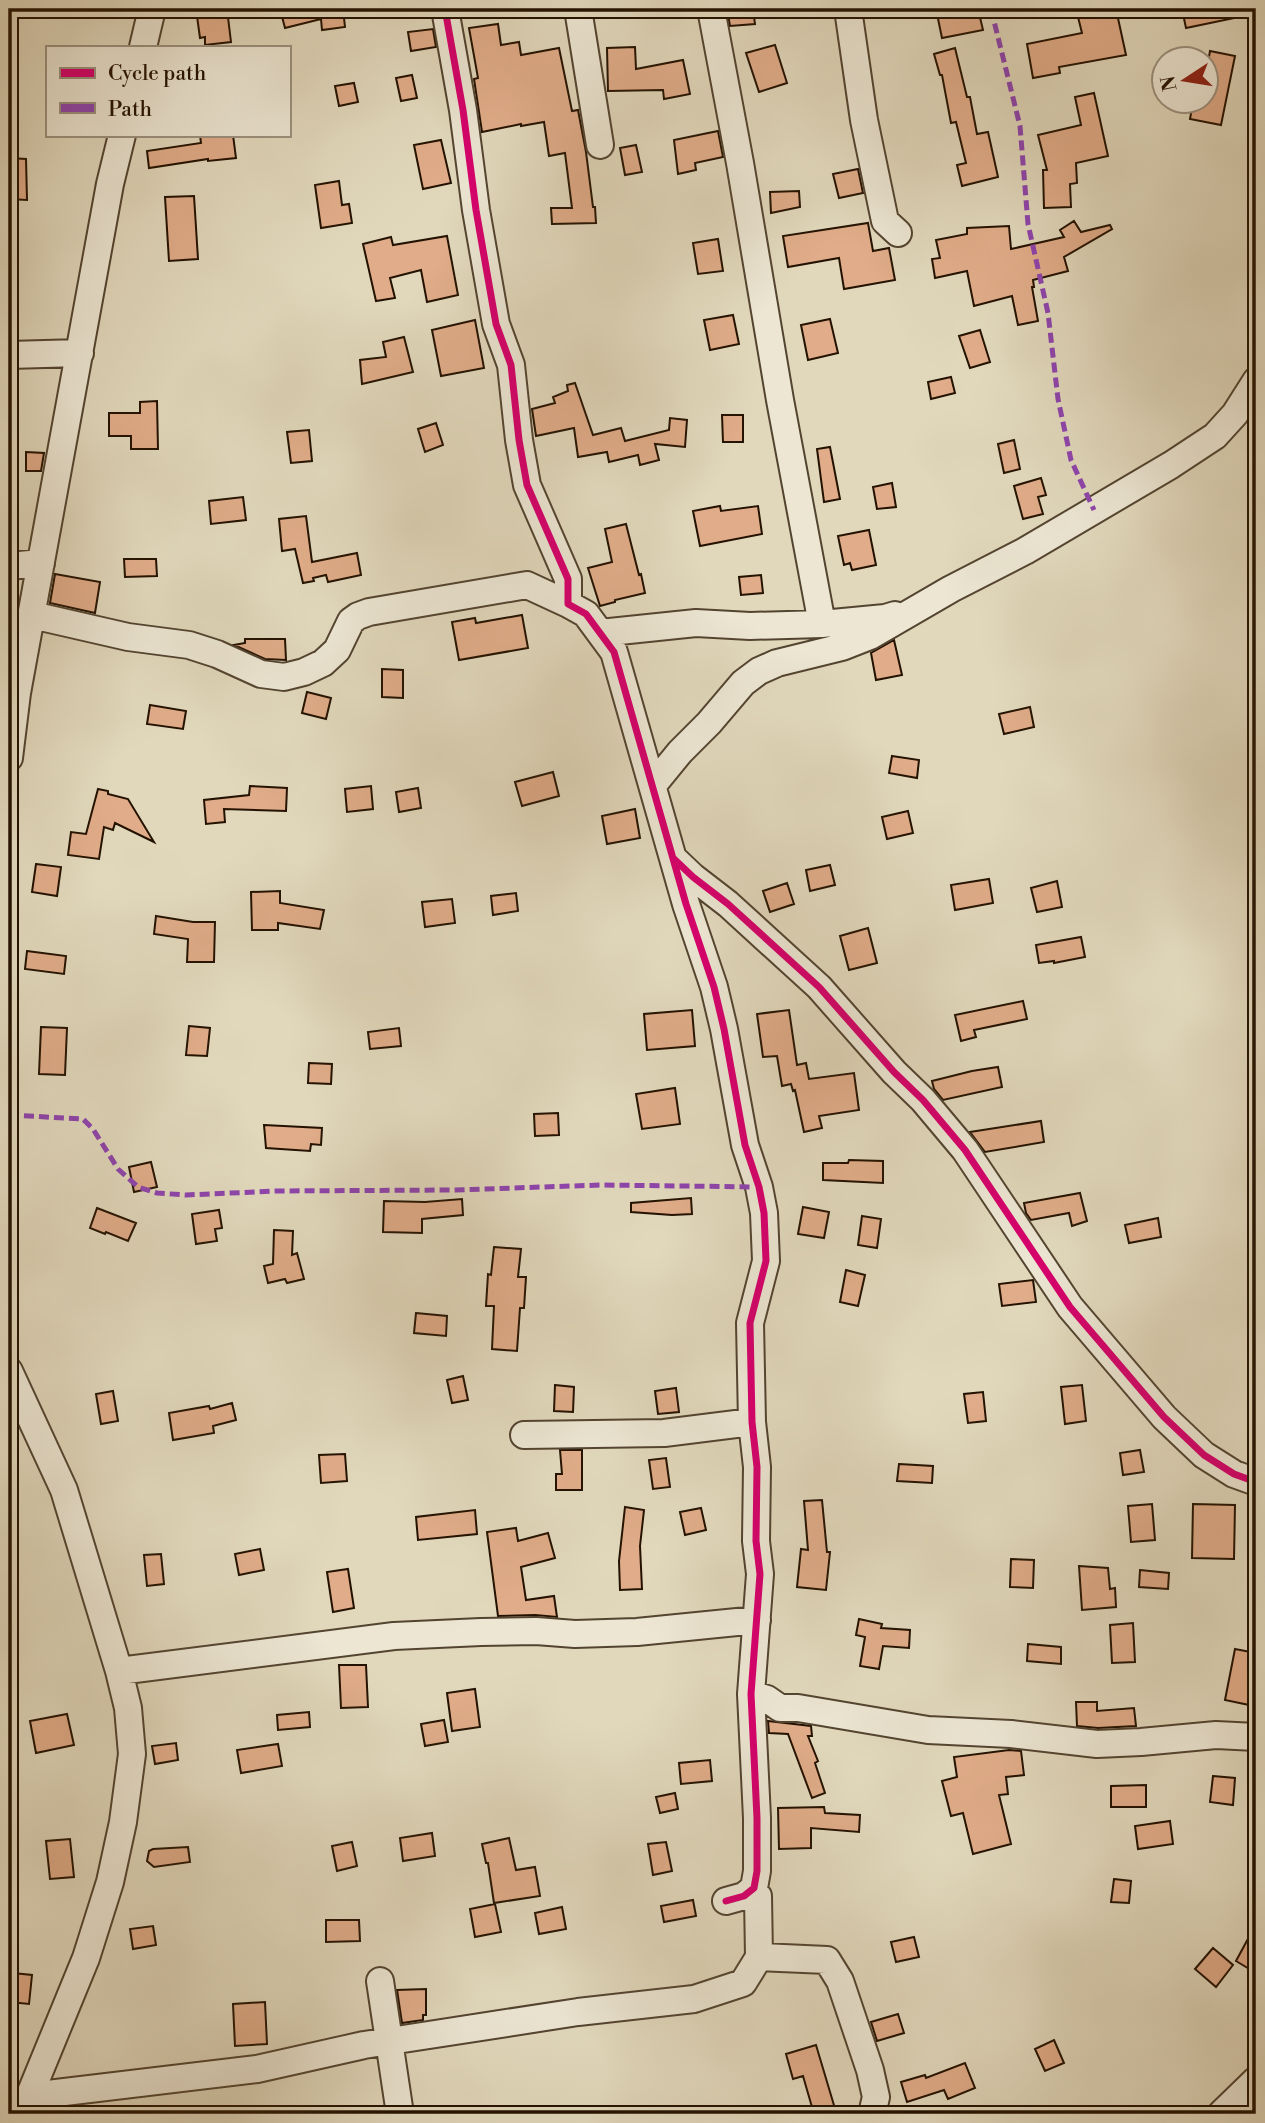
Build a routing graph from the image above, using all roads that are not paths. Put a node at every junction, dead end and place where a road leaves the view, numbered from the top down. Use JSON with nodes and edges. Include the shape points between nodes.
{"nodes":[{"id":1,"x":152,"y":9,"type":"edge"},
{"id":2,"x":445,"y":9,"type":"edge"},
{"id":3,"x":578,"y":9,"type":"edge"},
{"id":4,"x":711,"y":9,"type":"edge"},
{"id":5,"x":848,"y":9,"type":"edge"},
{"id":6,"x":143,"y":46,"type":"edge"},
{"id":7,"x":122,"y":136,"type":"edge"},
{"id":8,"x":600,"y":145,"type":"dead end"},
{"id":9,"x":898,"y":233,"type":"dead end"},
{"id":10,"x":80,"y":353,"type":"junction"},
{"id":11,"x":9,"y":355,"type":"edge"},
{"id":12,"x":1256,"y":381,"type":"edge"},
{"id":13,"x":41,"y":563,"type":"junction"},
{"id":14,"x":9,"y":566,"type":"edge"},
{"id":15,"x":568,"y":604,"type":"junction"},
{"id":16,"x":915,"y":610,"type":"junction"},
{"id":17,"x":32,"y":615,"type":"junction"},
{"id":18,"x":822,"y":624,"type":"junction"},
{"id":19,"x":600,"y":633,"type":"junction"},
{"id":20,"x":13,"y":693,"type":"edge"},
{"id":21,"x":9,"y":758,"type":"edge"},
{"id":22,"x":653,"y":785,"type":"junction"},
{"id":23,"x":673,"y":858,"type":"junction"},
{"id":24,"x":9,"y":1371,"type":"edge"},
{"id":25,"x":752,"y":1422,"type":"junction"},
{"id":26,"x":524,"y":1435,"type":"dead end"},
{"id":27,"x":1256,"y":1482,"type":"edge"},
{"id":28,"x":757,"y":1620,"type":"junction"},
{"id":29,"x":119,"y":1671,"type":"junction"},
{"id":30,"x":751,"y":1694,"type":"junction"},
{"id":31,"x":1256,"y":1737,"type":"edge"},
{"id":32,"x":758,"y":1896,"type":"dead end"},
{"id":33,"x":726,"y":1901,"type":"dead end"},
{"id":34,"x":759,"y":1957,"type":"junction"},
{"id":35,"x":380,"y":1982,"type":"dead end"},
{"id":36,"x":389,"y":2043,"type":"junction"},
{"id":37,"x":1256,"y":2080,"type":"edge"},
{"id":38,"x":27,"y":2105,"type":"edge"},
{"id":39,"x":400,"y":2114,"type":"edge"},
{"id":40,"x":872,"y":2114,"type":"edge"},
{"id":41,"x":1222,"y":2114,"type":"edge"}],
"edges":[{"from":1,"to":6,"type":"street"},
{"from":2,"to":15,"type":"street","via":[[496,324],[511,365],[527,485],[568,579]]},
{"from":3,"to":8,"type":"street"},
{"from":4,"to":18,"type":"street"},
{"from":5,"to":9,"type":"street","via":[[885,221]]},
{"from":7,"to":10,"type":"street"},
{"from":10,"to":11,"type":"street"},
{"from":10,"to":13,"type":"street"},
{"from":12,"to":16,"type":"street","via":[[1215,436],[1025,551]]},
{"from":13,"to":14,"type":"street"},
{"from":13,"to":17,"type":"street"},
{"from":15,"to":17,"type":"street","via":[[527,585],[369,612],[351,621],[337,650],[323,663],[284,677],[261,674],[189,645],[128,637]]},
{"from":15,"to":19,"type":"street","via":[[586,614]]},
{"from":16,"to":18,"type":"street"},
{"from":16,"to":22,"type":"street","via":[[842,647],[759,671],[743,683]]},
{"from":17,"to":20,"type":"street"},
{"from":18,"to":19,"type":"street","via":[[696,623]]},
{"from":19,"to":22,"type":"street","via":[[614,652]]},
{"from":20,"to":21,"type":"street"},
{"from":22,"to":23,"type":"street"},
{"from":23,"to":25,"type":"street","via":[[714,987],[742,1131],[764,1213],[766,1261],[750,1323]]},
{"from":23,"to":27,"type":"street","via":[[819,987],[923,1100],[965,1150],[1070,1307],[1164,1417],[1204,1455]]},
{"from":24,"to":29,"type":"street","via":[[64,1490]]},
{"from":25,"to":26,"type":"street","via":[[664,1433]]},
{"from":25,"to":28,"type":"street","via":[[760,1574]]},
{"from":28,"to":29,"type":"street","via":[[637,1632],[394,1636]]},
{"from":28,"to":30,"type":"street"},
{"from":29,"to":38,"type":"street","via":[[132,1754],[110,1882],[86,1958]]},
{"from":30,"to":31,"type":"street","via":[[780,1708],[928,1730],[1097,1744],[1216,1735]]},
{"from":30,"to":33,"type":"street","via":[[757,1871],[754,1888]]},
{"from":32,"to":34,"type":"street"},
{"from":34,"to":36,"type":"street","via":[[743,1983],[694,1999],[578,2012]]},
{"from":34,"to":40,"type":"street","via":[[827,1960],[840,1981],[870,2070],[876,2097]]},
{"from":35,"to":36,"type":"street"},
{"from":36,"to":38,"type":"street"},
{"from":36,"to":39,"type":"street"},
{"from":37,"to":41,"type":"street"}]}
